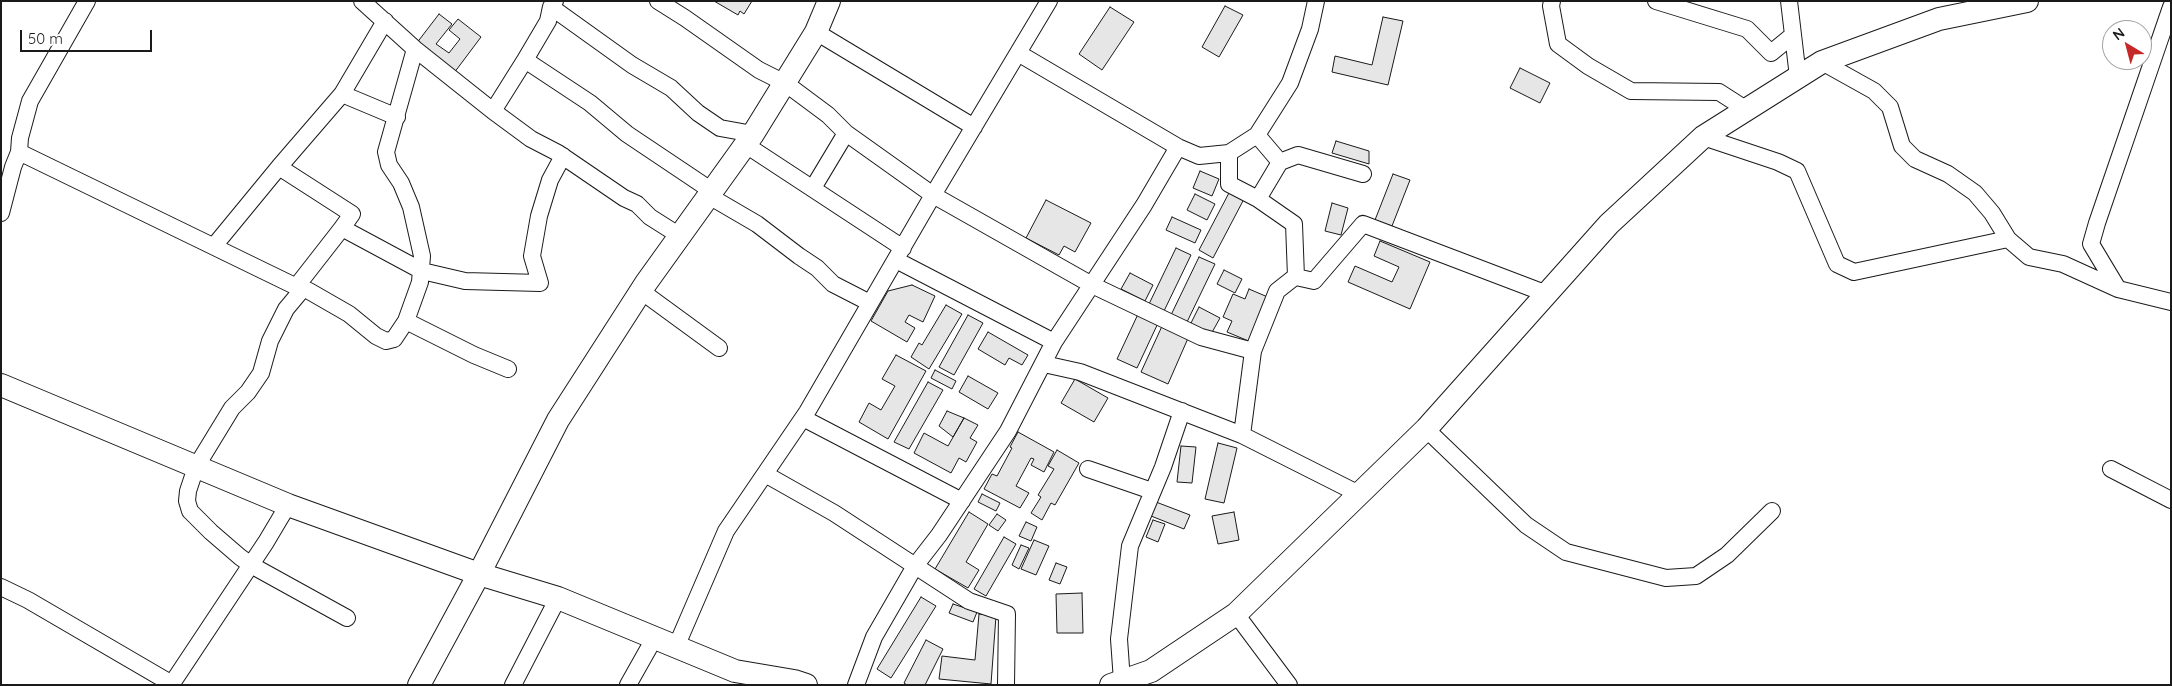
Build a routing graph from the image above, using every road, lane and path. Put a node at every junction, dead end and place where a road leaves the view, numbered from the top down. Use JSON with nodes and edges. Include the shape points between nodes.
{"nodes":[{"id":1,"x":87,"y":1,"type":"edge"},
{"id":2,"x":362,"y":1,"type":"edge"},
{"id":3,"x":658,"y":1,"type":"edge"},
{"id":4,"x":828,"y":1,"type":"edge"},
{"id":5,"x":1049,"y":1,"type":"edge"},
{"id":6,"x":1316,"y":1,"type":"edge"},
{"id":7,"x":1552,"y":1,"type":"edge"},
{"id":8,"x":1656,"y":1,"type":"edge"},
{"id":9,"x":1789,"y":1,"type":"edge"},
{"id":10,"x":2027,"y":1,"type":"edge"},
{"id":11,"x":553,"y":4,"type":"edge"},
{"id":12,"x":2171,"y":7,"type":"edge"},
{"id":13,"x":385,"y":22,"type":"junction"},
{"id":14,"x":816,"y":32,"type":"junction"},
{"id":15,"x":1793,"y":35,"type":"junction"},
{"id":16,"x":414,"y":49,"type":"junction"},
{"id":17,"x":1018,"y":53,"type":"junction"},
{"id":18,"x":525,"y":60,"type":"junction"},
{"id":19,"x":1822,"y":62,"type":"junction"},
{"id":20,"x":1798,"y":77,"type":"junction"},
{"id":21,"x":785,"y":83,"type":"junction"},
{"id":22,"x":342,"y":94,"type":"junction"},
{"id":23,"x":1747,"y":110,"type":"junction"},
{"id":24,"x":494,"y":111,"type":"junction"},
{"id":25,"x":397,"y":117,"type":"junction"},
{"id":26,"x":974,"y":128,"type":"junction"},
{"id":27,"x":846,"y":133,"type":"junction"},
{"id":28,"x":1257,"y":135,"type":"junction"},
{"id":29,"x":1703,"y":137,"type":"junction"},
{"id":30,"x":749,"y":140,"type":"junction"},
{"id":31,"x":1178,"y":147,"type":"junction"},
{"id":32,"x":19,"y":152,"type":"junction"},
{"id":33,"x":1229,"y":153,"type":"junction"},
{"id":34,"x":563,"y":156,"type":"junction"},
{"id":35,"x":1280,"y":162,"type":"junction"},
{"id":36,"x":279,"y":168,"type":"junction"},
{"id":37,"x":1364,"y":174,"type":"dead end"},
{"id":38,"x":813,"y":188,"type":"junction"},
{"id":39,"x":710,"y":194,"type":"junction"},
{"id":40,"x":933,"y":194,"type":"junction"},
{"id":41,"x":1258,"y":199,"type":"junction"},
{"id":42,"x":1,"y":213,"type":"edge"},
{"id":43,"x":342,"y":228,"type":"junction"},
{"id":44,"x":680,"y":236,"type":"junction"},
{"id":45,"x":2008,"y":239,"type":"junction"},
{"id":46,"x":214,"y":246,"type":"junction"},
{"id":47,"x":900,"y":254,"type":"junction"},
{"id":48,"x":422,"y":271,"type":"junction"},
{"id":49,"x":1296,"y":276,"type":"junction"},
{"id":50,"x":1092,"y":285,"type":"junction"},
{"id":51,"x":299,"y":288,"type":"junction"},
{"id":52,"x":2118,"y":288,"type":"junction"},
{"id":53,"x":641,"y":290,"type":"junction"},
{"id":54,"x":1547,"y":294,"type":"junction"},
{"id":55,"x":2171,"y":302,"type":"edge"},
{"id":56,"x":870,"y":303,"type":"junction"},
{"id":57,"x":406,"y":321,"type":"junction"},
{"id":58,"x":1054,"y":342,"type":"junction"},
{"id":59,"x":719,"y":348,"type":"dead end"},
{"id":60,"x":1253,"y":350,"type":"junction"},
{"id":61,"x":1044,"y":364,"type":"junction"},
{"id":62,"x":508,"y":369,"type":"dead end"},
{"id":63,"x":1,"y":386,"type":"edge"},
{"id":64,"x":1182,"y":412,"type":"junction"},
{"id":65,"x":803,"y":418,"type":"junction"},
{"id":66,"x":1426,"y":429,"type":"junction"},
{"id":67,"x":1242,"y":434,"type":"junction"},
{"id":68,"x":196,"y":467,"type":"junction"},
{"id":69,"x":1088,"y":469,"type":"dead end"},
{"id":70,"x":2111,"y":469,"type":"dead end"},
{"id":71,"x":765,"y":474,"type":"junction"},
{"id":72,"x":1152,"y":491,"type":"junction"},
{"id":73,"x":1359,"y":494,"type":"junction"},
{"id":74,"x":2171,"y":500,"type":"edge"},
{"id":75,"x":962,"y":501,"type":"junction"},
{"id":76,"x":288,"y":506,"type":"junction"},
{"id":77,"x":1772,"y":512,"type":"dead end"},
{"id":78,"x":251,"y":565,"type":"junction"},
{"id":79,"x":915,"y":566,"type":"junction"},
{"id":80,"x":479,"y":574,"type":"junction"},
{"id":81,"x":1,"y":587,"type":"edge"},
{"id":82,"x":558,"y":598,"type":"junction"},
{"id":83,"x":1236,"y":614,"type":"junction"},
{"id":84,"x":347,"y":618,"type":"dead end"},
{"id":85,"x":655,"y":637,"type":"junction"},
{"id":86,"x":676,"y":647,"type":"junction"},
{"id":87,"x":769,"y":681,"type":"edge"},
{"id":88,"x":1117,"y":683,"type":"edge"},
{"id":89,"x":172,"y":684,"type":"edge"},
{"id":90,"x":419,"y":685,"type":"edge"},
{"id":91,"x":513,"y":685,"type":"edge"},
{"id":92,"x":628,"y":685,"type":"edge"},
{"id":93,"x":806,"y":685,"type":"edge"},
{"id":94,"x":856,"y":685,"type":"edge"},
{"id":95,"x":1006,"y":685,"type":"edge"},
{"id":96,"x":1289,"y":685,"type":"edge"}],
"edges":[{"from":1,"to":32,"type":"street","via":[[30,101]]},
{"from":2,"to":13,"type":"street"},
{"from":3,"to":21,"type":"street","via":[[759,70]]},
{"from":4,"to":14,"type":"street"},
{"from":5,"to":17,"type":"street"},
{"from":6,"to":28,"type":"street","via":[[1310,29],[1290,83]]},
{"from":7,"to":23,"type":"street","via":[[1558,44],[1588,66],[1632,90],[1719,92]]},
{"from":8,"to":15,"type":"street","via":[[1747,29],[1771,53]]},
{"from":9,"to":15,"type":"street"},
{"from":10,"to":19,"type":"street","via":[[1939,19]]},
{"from":11,"to":18,"type":"street","via":[[548,21]]},
{"from":11,"to":30,"type":"street","via":[[632,65],[671,88],[698,113],[720,128]]},
{"from":12,"to":52,"type":"street","via":[[2091,244]]},
{"from":13,"to":16,"type":"street"},
{"from":13,"to":22,"type":"street"},
{"from":14,"to":21,"type":"street"},
{"from":14,"to":26,"type":"street"},
{"from":15,"to":20,"type":"street"},
{"from":16,"to":24,"type":"street"},
{"from":16,"to":25,"type":"street"},
{"from":17,"to":26,"type":"street"},
{"from":17,"to":31,"type":"street"},
{"from":18,"to":24,"type":"street"},
{"from":18,"to":39,"type":"street","via":[[590,103]]},
{"from":19,"to":20,"type":"street"},
{"from":19,"to":45,"type":"street","via":[[1874,91],[1890,107],[1902,146],[1915,159],[1948,174],[1975,194]]},
{"from":20,"to":23,"type":"street"},
{"from":21,"to":27,"type":"street","via":[[828,115]]},
{"from":21,"to":30,"type":"street"},
{"from":22,"to":25,"type":"street"},
{"from":22,"to":36,"type":"street"},
{"from":23,"to":29,"type":"street"},
{"from":24,"to":34,"type":"street","via":[[530,138]]},
{"from":25,"to":48,"type":"street","via":[[386,152],[389,165],[411,207],[422,256]]},
{"from":26,"to":40,"type":"street"},
{"from":27,"to":38,"type":"street"},
{"from":27,"to":40,"type":"street"},
{"from":28,"to":33,"type":"street"},
{"from":28,"to":35,"type":"street"},
{"from":29,"to":45,"type":"street","via":[[1797,171],[1837,264],[1854,272]]},
{"from":29,"to":54,"type":"street","via":[[1609,224]]},
{"from":30,"to":38,"type":"street"},
{"from":30,"to":39,"type":"street"},
{"from":31,"to":33,"type":"street","via":[[1199,156]]},
{"from":31,"to":50,"type":"street"},
{"from":32,"to":42,"type":"street"},
{"from":32,"to":46,"type":"street"},
{"from":33,"to":41,"type":"street","via":[[1229,184]]},
{"from":34,"to":44,"type":"street"},
{"from":34,"to":48,"type":"street","via":[[550,180],[539,216],[532,256],[540,283],[465,281]]},
{"from":35,"to":37,"type":"street","via":[[1298,156]]},
{"from":35,"to":41,"type":"street"},
{"from":36,"to":43,"type":"street","via":[[352,214]]},
{"from":36,"to":46,"type":"street"},
{"from":38,"to":47,"type":"street"},
{"from":39,"to":44,"type":"street"},
{"from":39,"to":56,"type":"street","via":[[757,224],[817,268],[833,284]]},
{"from":40,"to":47,"type":"street"},
{"from":40,"to":50,"type":"street"},
{"from":41,"to":49,"type":"street","via":[[1294,224]]},
{"from":43,"to":48,"type":"street"},
{"from":43,"to":51,"type":"street"},
{"from":44,"to":53,"type":"street"},
{"from":45,"to":52,"type":"street","via":[[2029,257],[2063,264]]},
{"from":46,"to":51,"type":"street"},
{"from":47,"to":56,"type":"street"},
{"from":47,"to":58,"type":"street"},
{"from":48,"to":57,"type":"street"},
{"from":49,"to":54,"type":"street","via":[[1314,282],[1363,224]]},
{"from":49,"to":60,"type":"street","via":[[1277,291]]},
{"from":50,"to":58,"type":"street"},
{"from":50,"to":60,"type":"street","via":[[1201,337]]},
{"from":51,"to":57,"type":"street","via":[[349,314],[386,341],[394,339]]},
{"from":51,"to":68,"type":"street","via":[[270,342],[261,373],[232,408]]},
{"from":52,"to":55,"type":"street"},
{"from":53,"to":59,"type":"street"},
{"from":53,"to":80,"type":"street","via":[[558,420]]},
{"from":54,"to":66,"type":"street"},
{"from":56,"to":65,"type":"street"},
{"from":57,"to":62,"type":"street"},
{"from":58,"to":61,"type":"street"},
{"from":60,"to":67,"type":"street"},
{"from":61,"to":64,"type":"street","via":[[1080,372]]},
{"from":61,"to":75,"type":"street","via":[[1008,431]]},
{"from":63,"to":68,"type":"street"},
{"from":64,"to":67,"type":"street"},
{"from":64,"to":72,"type":"street"},
{"from":65,"to":71,"type":"street"},
{"from":65,"to":75,"type":"street"},
{"from":66,"to":73,"type":"street"},
{"from":66,"to":77,"type":"street","via":[[1526,525],[1566,552],[1666,578],[1696,576],[1727,556]]},
{"from":67,"to":73,"type":"street"},
{"from":68,"to":76,"type":"street"},
{"from":68,"to":78,"type":"street","via":[[188,491],[190,510]]},
{"from":69,"to":72,"type":"street"},
{"from":70,"to":74,"type":"street"},
{"from":71,"to":79,"type":"street","via":[[834,513]]},
{"from":71,"to":86,"type":"street","via":[[726,531]]},
{"from":72,"to":88,"type":"street","via":[[1130,546],[1118,639]]},
{"from":73,"to":83,"type":"street"},
{"from":75,"to":79,"type":"street"},
{"from":76,"to":78,"type":"street"},
{"from":76,"to":80,"type":"street"},
{"from":78,"to":84,"type":"street"},
{"from":78,"to":89,"type":"street"},
{"from":79,"to":94,"type":"street","via":[[874,638]]},
{"from":79,"to":95,"type":"street","via":[[969,601],[1007,614]]},
{"from":80,"to":82,"type":"street"},
{"from":80,"to":90,"type":"street"},
{"from":81,"to":89,"type":"street"},
{"from":82,"to":85,"type":"street"},
{"from":82,"to":91,"type":"street"},
{"from":83,"to":88,"type":"street","via":[[1151,671]]},
{"from":83,"to":96,"type":"street"},
{"from":85,"to":86,"type":"street"},
{"from":85,"to":92,"type":"street"},
{"from":86,"to":87,"type":"street"},
{"from":87,"to":93,"type":"street"}]}
